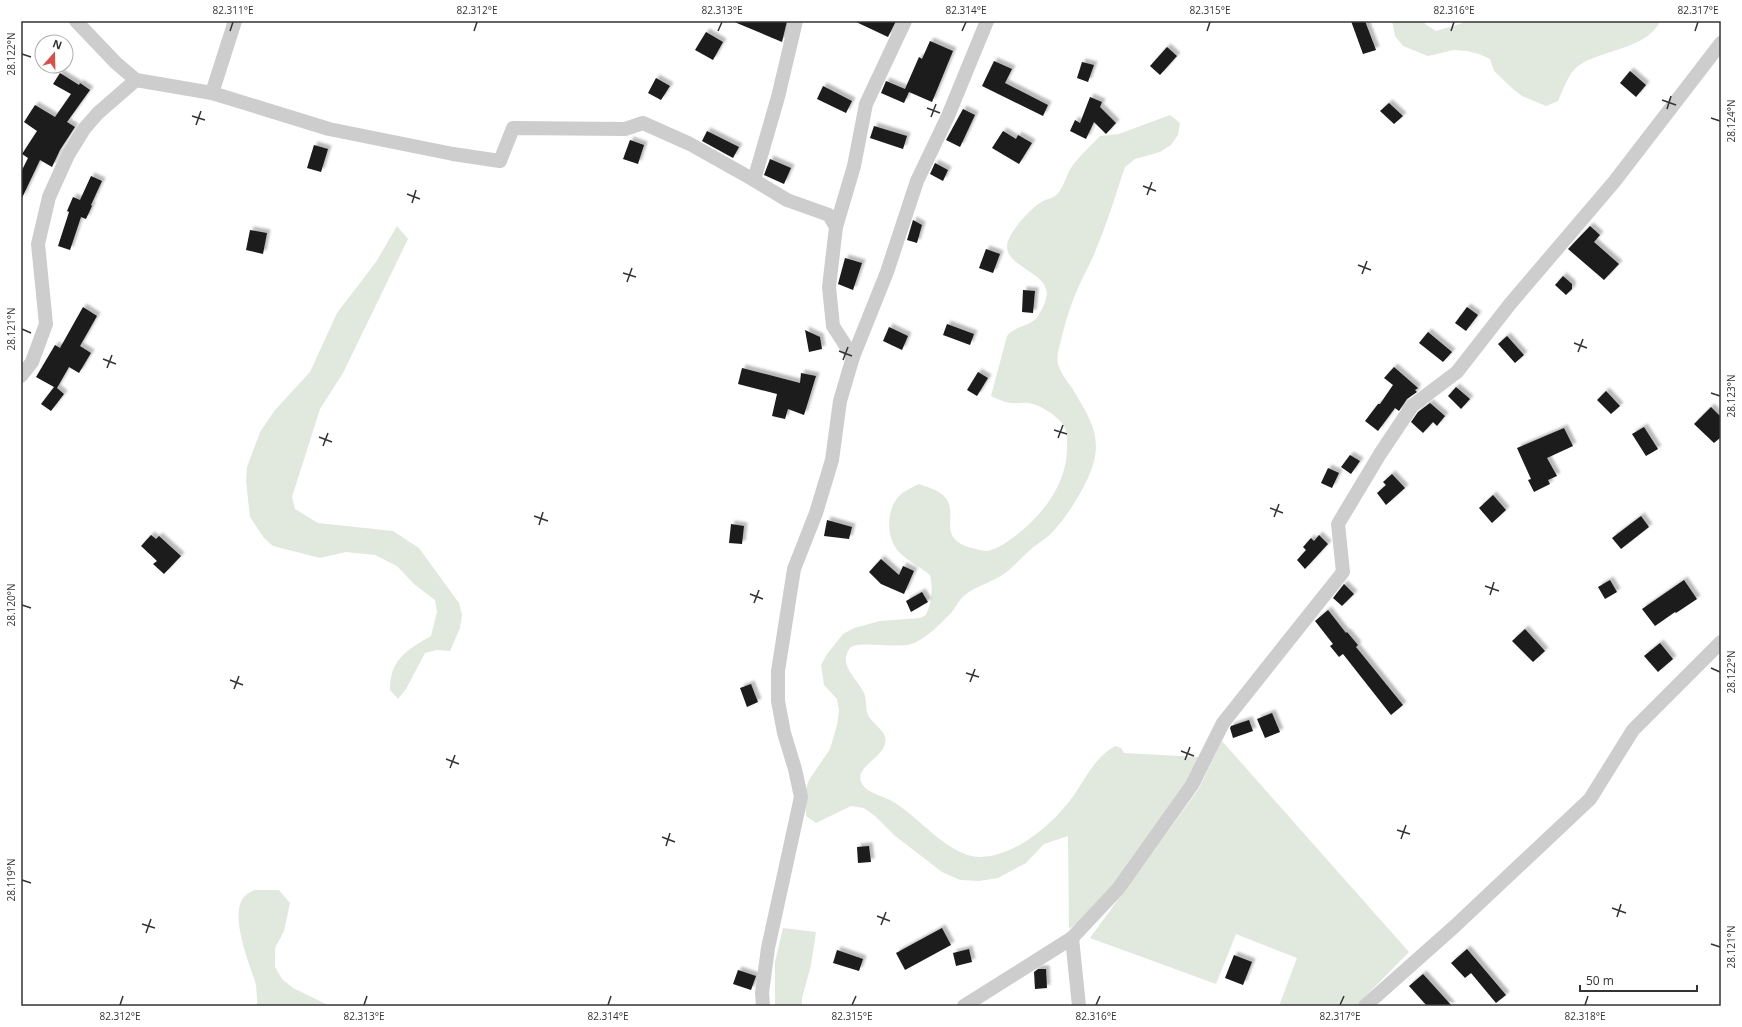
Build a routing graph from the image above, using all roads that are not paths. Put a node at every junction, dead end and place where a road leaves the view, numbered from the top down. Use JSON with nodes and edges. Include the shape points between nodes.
{"nodes":[{"id":1,"x":76,"y":21,"type":"edge"},
{"id":2,"x":235,"y":21,"type":"edge"},
{"id":3,"x":796,"y":21,"type":"edge"},
{"id":4,"x":905,"y":21,"type":"edge"},
{"id":5,"x":987,"y":21,"type":"edge"},
{"id":6,"x":1721,"y":43,"type":"edge"},
{"id":7,"x":136,"y":80,"type":"junction"},
{"id":8,"x":212,"y":93,"type":"junction"},
{"id":9,"x":754,"y":180,"type":"junction"},
{"id":10,"x":836,"y":227,"type":"junction"},
{"id":11,"x":853,"y":358,"type":"junction"},
{"id":12,"x":21,"y":376,"type":"edge"},
{"id":13,"x":1721,"y":642,"type":"edge"},
{"id":14,"x":1072,"y":938,"type":"junction"},
{"id":15,"x":763,"y":1006,"type":"edge"},
{"id":16,"x":964,"y":1006,"type":"edge"},
{"id":17,"x":1079,"y":1006,"type":"edge"},
{"id":18,"x":1366,"y":1006,"type":"edge"}],
"edges":[{"from":1,"to":7,"type":"street"},
{"from":2,"to":8,"type":"street"},
{"from":3,"to":9,"type":"street","via":[[778,97]]},
{"from":4,"to":10,"type":"street","via":[[866,104],[854,166]]},
{"from":5,"to":11,"type":"street","via":[[948,116],[917,181],[887,272]]},
{"from":6,"to":14,"type":"street","via":[[1614,182],[1510,304],[1457,372],[1412,406],[1338,524],[1343,572],[1223,723],[1192,785],[1118,889]]},
{"from":7,"to":8,"type":"street"},
{"from":7,"to":12,"type":"street","via":[[98,113],[84,130],[68,155],[49,197],[38,244],[46,324],[32,362]]},
{"from":8,"to":9,"type":"street","via":[[329,129],[453,154],[500,160],[513,128],[625,129],[643,123],[690,144]]},
{"from":9,"to":10,"type":"street","via":[[787,200],[829,215]]},
{"from":10,"to":11,"type":"street","via":[[829,287],[833,326]]},
{"from":11,"to":15,"type":"street","via":[[840,401],[832,460],[816,513],[794,568],[778,671],[778,701],[801,797],[768,948],[762,993]]},
{"from":13,"to":18,"type":"street","via":[[1633,730],[1590,799]]},
{"from":14,"to":16,"type":"street"},
{"from":14,"to":17,"type":"street"}]}
